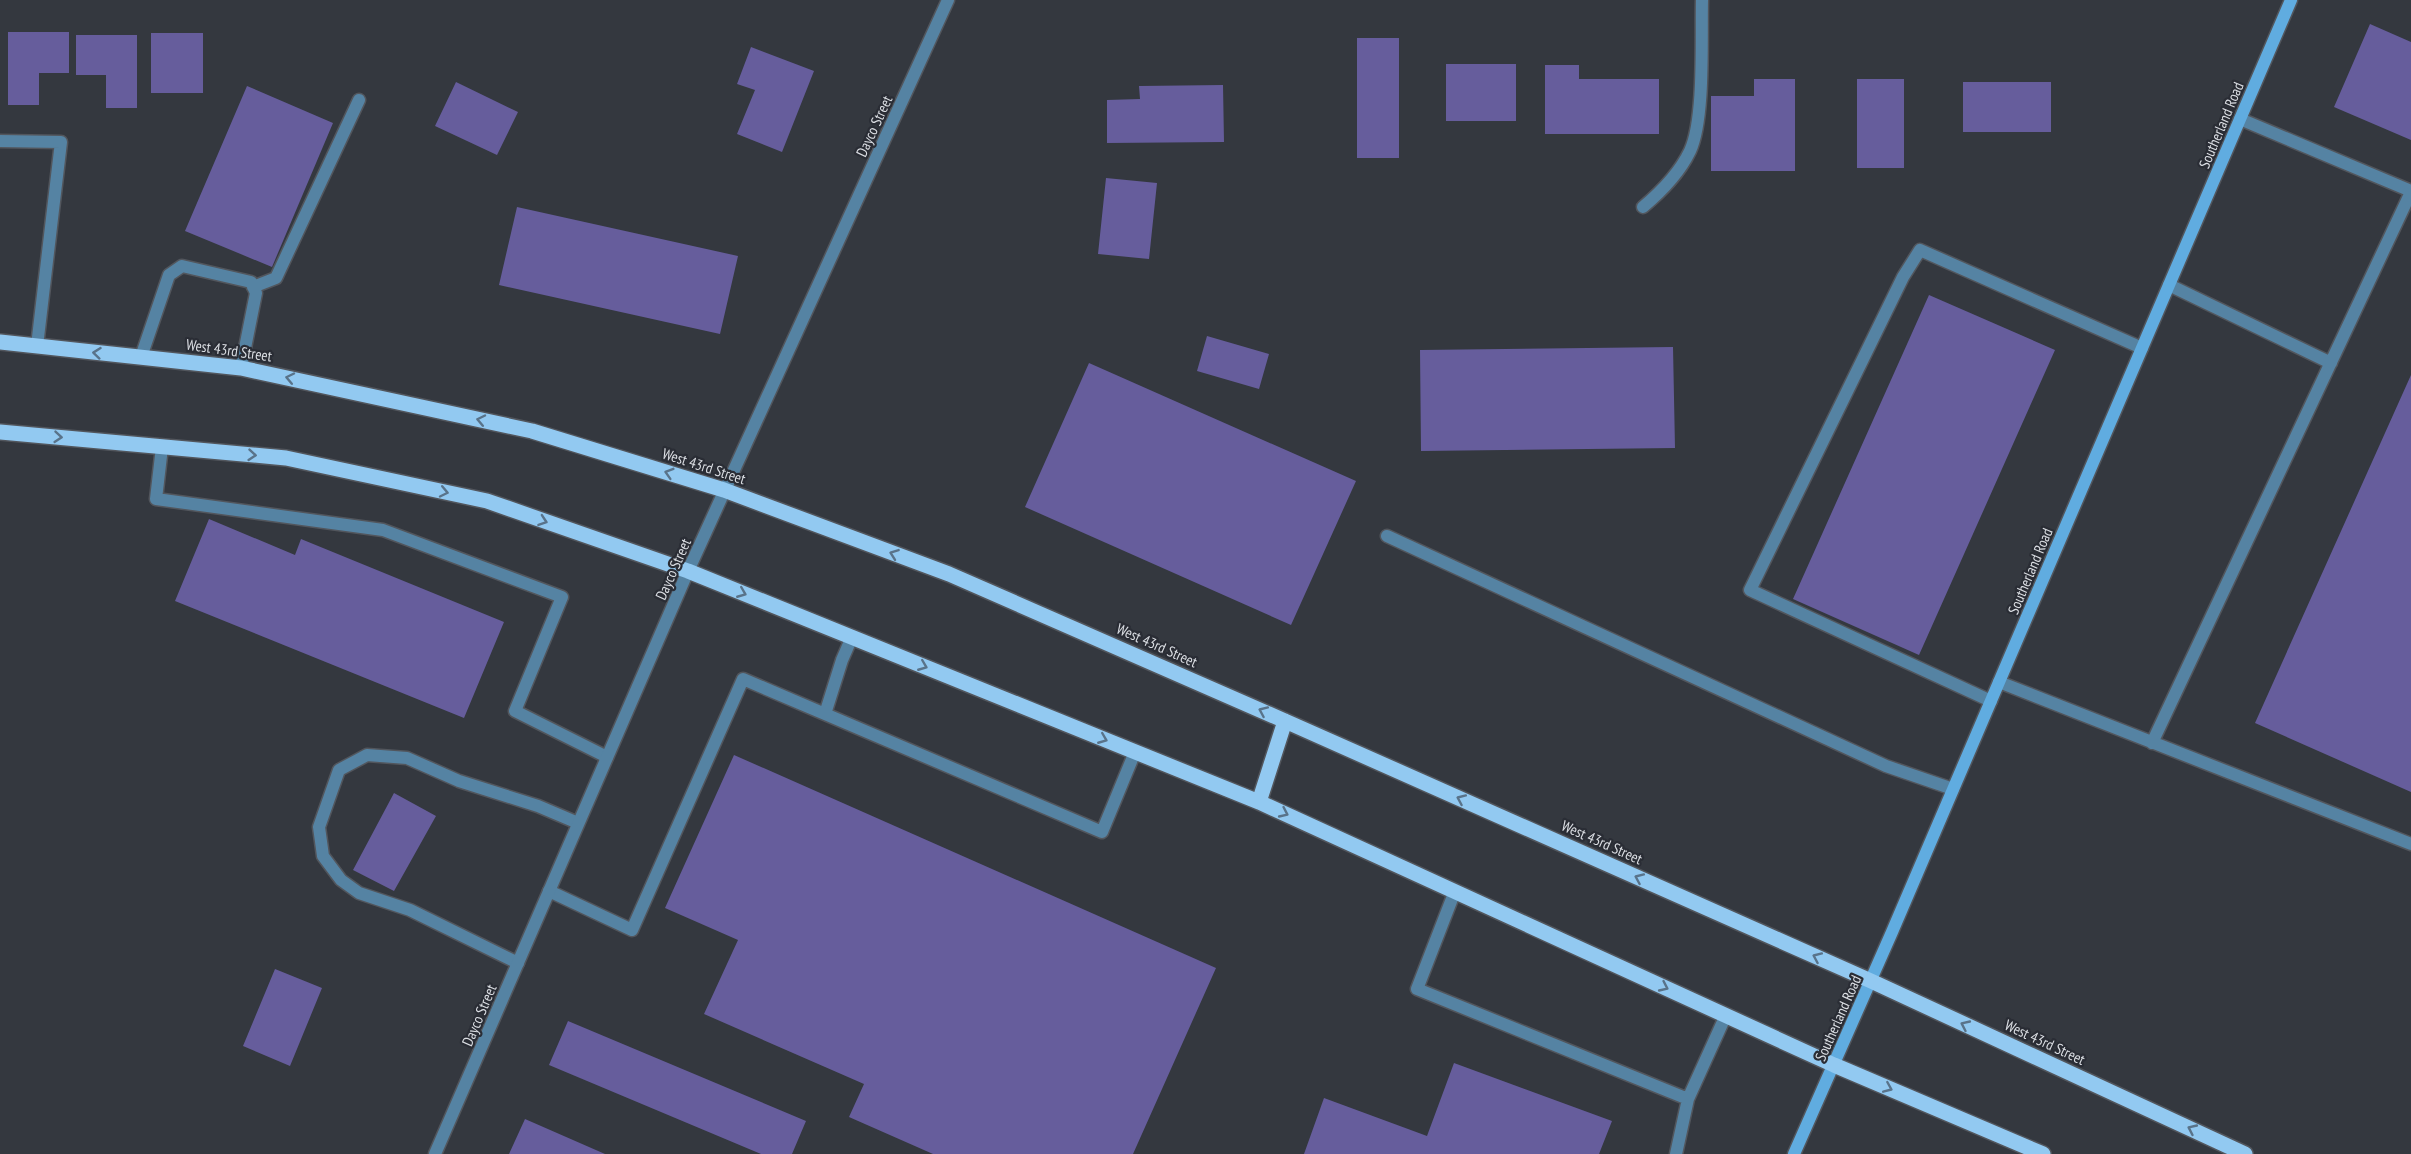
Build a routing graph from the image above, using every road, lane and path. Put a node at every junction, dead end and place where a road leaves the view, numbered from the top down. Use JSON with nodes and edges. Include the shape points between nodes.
{"nodes":[{"id":1,"x":948,"y":0,"type":"edge"},
{"id":2,"x":1702,"y":0,"type":"edge"},
{"id":3,"x":2291,"y":0,"type":"edge"},
{"id":4,"x":359,"y":100,"type":"dead end"},
{"id":5,"x":2240,"y":119,"type":"junction"},
{"id":6,"x":0,"y":141,"type":"edge"},
{"id":7,"x":2411,"y":192,"type":"edge"},
{"id":8,"x":1643,"y":207,"type":"dead end"},
{"id":9,"x":2169,"y":285,"type":"junction"},
{"id":10,"x":253,"y":287,"type":"junction"},
{"id":11,"x":0,"y":342,"type":"edge"},
{"id":12,"x":37,"y":346,"type":"junction"},
{"id":13,"x":2142,"y":348,"type":"junction"},
{"id":14,"x":141,"y":357,"type":"junction"},
{"id":15,"x":2331,"y":363,"type":"junction"},
{"id":16,"x":241,"y":368,"type":"junction"},
{"id":17,"x":0,"y":432,"type":"edge"},
{"id":18,"x":162,"y":447,"type":"junction"},
{"id":19,"x":724,"y":490,"type":"junction"},
{"id":20,"x":1387,"y":536,"type":"dead end"},
{"id":21,"x":688,"y":571,"type":"junction"},
{"id":22,"x":852,"y":637,"type":"junction"},
{"id":23,"x":1999,"y":682,"type":"junction"},
{"id":24,"x":1991,"y":701,"type":"junction"},
{"id":25,"x":825,"y":714,"type":"junction"},
{"id":26,"x":1286,"y":721,"type":"junction"},
{"id":27,"x":2152,"y":743,"type":"junction"},
{"id":28,"x":1135,"y":752,"type":"junction"},
{"id":29,"x":607,"y":757,"type":"junction"},
{"id":30,"x":1953,"y":789,"type":"junction"},
{"id":31,"x":1259,"y":802,"type":"junction"},
{"id":32,"x":578,"y":823,"type":"junction"},
{"id":33,"x":2411,"y":844,"type":"edge"},
{"id":34,"x":549,"y":891,"type":"junction"},
{"id":35,"x":1455,"y":891,"type":"junction"},
{"id":36,"x":518,"y":963,"type":"junction"},
{"id":37,"x":1871,"y":981,"type":"junction"},
{"id":38,"x":1726,"y":1015,"type":"junction"},
{"id":39,"x":1834,"y":1065,"type":"junction"},
{"id":40,"x":1688,"y":1099,"type":"junction"},
{"id":41,"x":435,"y":1154,"type":"edge"},
{"id":42,"x":1676,"y":1154,"type":"edge"},
{"id":43,"x":1794,"y":1154,"type":"edge"},
{"id":44,"x":2043,"y":1154,"type":"edge"},
{"id":45,"x":2245,"y":1154,"type":"edge"}],
"edges":[{"from":1,"to":19,"type":"street","name":"Dayco Street"},
{"from":2,"to":8,"type":"street","via":[[1699,112],[1691,150],[1670,183]]},
{"from":3,"to":5,"type":"street","name":"Southerland Road"},
{"from":4,"to":10,"type":"street","via":[[276,278]]},
{"from":5,"to":7,"type":"street"},
{"from":5,"to":9,"type":"street","name":"Southerland Road"},
{"from":6,"to":12,"type":"street","via":[[61,142]]},
{"from":7,"to":15,"type":"street"},
{"from":9,"to":13,"type":"street","name":"Southerland Road"},
{"from":9,"to":15,"type":"street"},
{"from":10,"to":14,"type":"street","via":[[251,282],[182,266],[169,275]]},
{"from":10,"to":16,"type":"street","via":[[256,293]]},
{"from":11,"to":12,"type":"main road","name":"West 43rd Street"},
{"from":14,"to":12,"type":"main road","name":"West 43rd Street","one_way":true},
{"from":13,"to":23,"type":"street","name":"Southerland Road"},
{"from":13,"to":24,"type":"street","via":[[1920,250],[1903,277],[1750,590]]},
{"from":14,"to":16,"type":"main road","name":"West 43rd Street"},
{"from":15,"to":27,"type":"street"},
{"from":19,"to":16,"type":"main road","name":"West 43rd Street","one_way":true,"via":[[532,431]]},
{"from":17,"to":18,"type":"main road","one_way":true},
{"from":18,"to":21,"type":"main road","one_way":true,"via":[[286,458],[487,501]]},
{"from":18,"to":29,"type":"street","via":[[156,499],[383,530],[562,597],[515,711]]},
{"from":19,"to":21,"type":"street","name":"Dayco Street"},
{"from":26,"to":19,"type":"main road","name":"West 43rd Street","one_way":true,"via":[[949,574]]},
{"from":20,"to":30,"type":"street","via":[[1886,766]]},
{"from":21,"to":22,"type":"main road","one_way":true},
{"from":21,"to":29,"type":"street","name":"Dayco Street"},
{"from":22,"to":25,"type":"street"},
{"from":22,"to":28,"type":"main road","one_way":true},
{"from":23,"to":24,"type":"street","name":"Southerland Road"},
{"from":23,"to":27,"type":"street"},
{"from":24,"to":30,"type":"street","name":"Southerland Road"},
{"from":25,"to":28,"type":"street","via":[[1102,832]]},
{"from":25,"to":34,"type":"street","via":[[743,679],[632,930]]},
{"from":26,"to":31,"type":"main road"},
{"from":37,"to":26,"type":"main road","name":"West 43rd Street","one_way":true},
{"from":27,"to":33,"type":"street"},
{"from":28,"to":31,"type":"main road"},
{"from":29,"to":32,"type":"street","name":"Dayco Street"},
{"from":30,"to":37,"type":"street","name":"Southerland Road"},
{"from":31,"to":35,"type":"main road","one_way":true},
{"from":32,"to":34,"type":"street","name":"Dayco Street"},
{"from":32,"to":36,"type":"street","via":[[459,781],[407,758],[367,755],[339,770],[319,827],[323,856],[341,880],[359,893],[410,909]]},
{"from":34,"to":36,"type":"street","name":"Dayco Street"},
{"from":35,"to":38,"type":"main road","one_way":true},
{"from":35,"to":40,"type":"street","via":[[1417,989]]},
{"from":36,"to":41,"type":"street","name":"Dayco Street"},
{"from":37,"to":39,"type":"street","name":"Southerland Road"},
{"from":45,"to":37,"type":"main road","name":"West 43rd Street","one_way":true},
{"from":38,"to":39,"type":"main road"},
{"from":38,"to":40,"type":"street"},
{"from":39,"to":43,"type":"street","name":"Southerland Road"},
{"from":39,"to":44,"type":"main road","one_way":true},
{"from":40,"to":42,"type":"street"}]}
